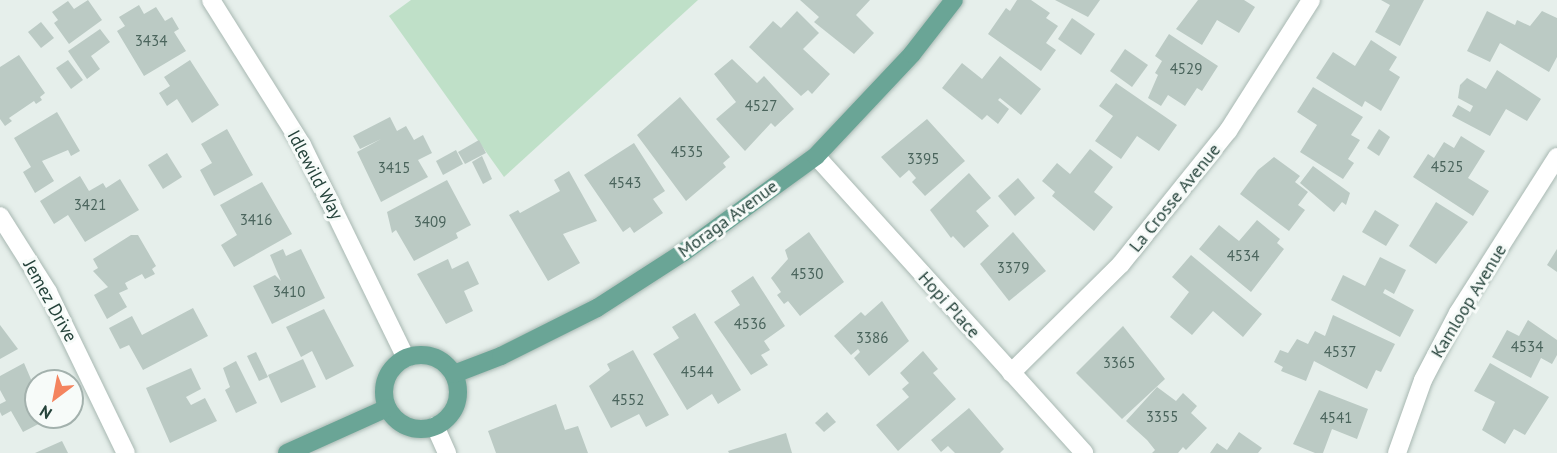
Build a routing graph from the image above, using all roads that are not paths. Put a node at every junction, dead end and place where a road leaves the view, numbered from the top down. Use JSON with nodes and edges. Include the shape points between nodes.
{"nodes":[{"id":1,"x":211,"y":0,"type":"edge"},
{"id":2,"x":954,"y":0,"type":"edge"},
{"id":3,"x":1311,"y":0,"type":"edge"},
{"id":4,"x":816,"y":156,"type":"junction"},
{"id":5,"x":1557,"y":157,"type":"edge"},
{"id":6,"x":0,"y":216,"type":"edge"},
{"id":7,"x":406,"y":358,"type":"junction"},
{"id":8,"x":1011,"y":373,"type":"junction"},
{"id":9,"x":454,"y":374,"type":"junction"},
{"id":10,"x":387,"y":408,"type":"junction"},
{"id":11,"x":435,"y":426,"type":"junction"},
{"id":12,"x":126,"y":453,"type":"edge"},
{"id":13,"x":287,"y":453,"type":"edge"},
{"id":14,"x":447,"y":453,"type":"edge"},
{"id":15,"x":1083,"y":453,"type":"edge"},
{"id":16,"x":1397,"y":453,"type":"edge"}],
"edges":[{"from":1,"to":7,"type":"street","name":"Idlewild Way","via":[[303,147]]},
{"from":2,"to":4,"type":"main road","name":"Moraga Avenue","via":[[912,54]]},
{"from":3,"to":8,"type":"street","name":"La Crosse Avenue","via":[[1228,131],[1143,238]]},
{"from":4,"to":8,"type":"street","name":"Hopi Place"},
{"from":4,"to":9,"type":"main road","name":"Moraga Avenue","via":[[684,252],[597,308],[501,356]]},
{"from":5,"to":16,"type":"street","name":"Kamloop Avenue","via":[[1458,313],[1423,380]]},
{"from":6,"to":12,"type":"street","name":"Jemez Drive","via":[[48,292]]},
{"from":7,"to":9,"type":"main road","via":[[427,355],[438,359]]},
{"from":7,"to":10,"type":"main road","via":[[388,373],[384,396]]},
{"from":8,"to":15,"type":"street","name":"Hopi Place"},
{"from":9,"to":11,"type":"main road","via":[[458,386],[455,404],[445,420]]},
{"from":10,"to":11,"type":"main road","via":[[402,424],[413,428]]},
{"from":10,"to":13,"type":"main road"},
{"from":11,"to":14,"type":"street"}]}
